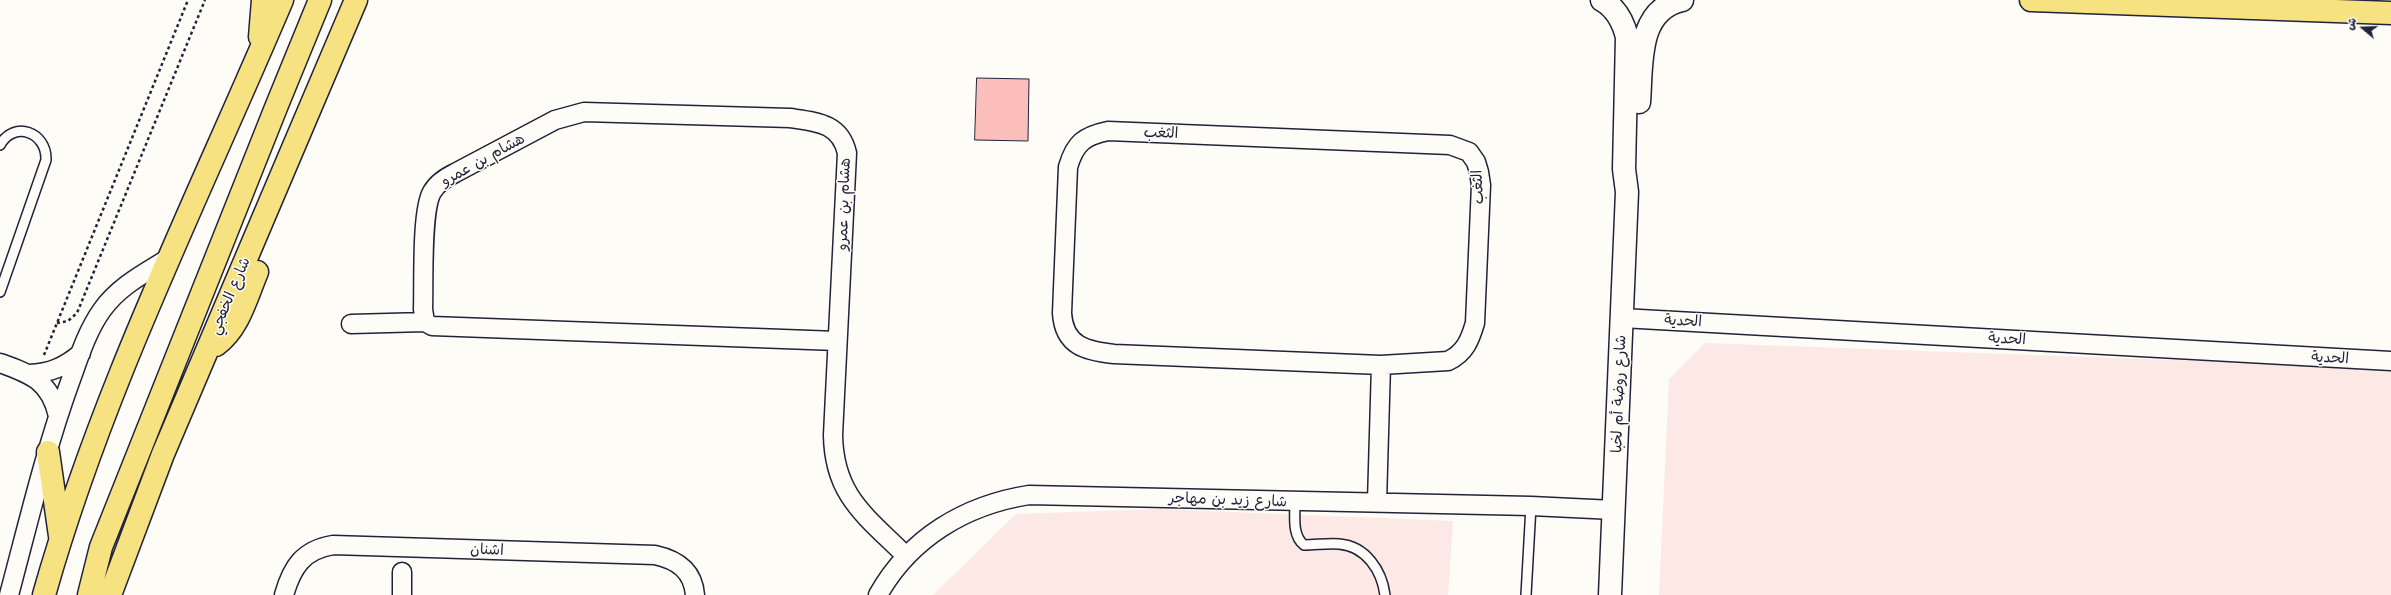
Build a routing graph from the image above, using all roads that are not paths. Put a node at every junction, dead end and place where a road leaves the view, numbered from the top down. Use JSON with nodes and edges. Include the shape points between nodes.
{"nodes":[{"id":1,"x":263,"y":0,"type":"edge"},
{"id":2,"x":282,"y":0,"type":"edge"},
{"id":3,"x":320,"y":0,"type":"edge"},
{"id":4,"x":356,"y":0,"type":"edge"},
{"id":5,"x":373,"y":0,"type":"edge"},
{"id":6,"x":1602,"y":0,"type":"edge"},
{"id":7,"x":1682,"y":0,"type":"edge"},
{"id":8,"x":2031,"y":0,"type":"edge"},
{"id":9,"x":2391,"y":13,"type":"edge"},
{"id":10,"x":258,"y":57,"type":"junction"},
{"id":11,"x":0,"y":145,"type":"edge"},
{"id":12,"x":1627,"y":192,"type":"junction"},
{"id":13,"x":169,"y":258,"type":"junction"},
{"id":14,"x":0,"y":292,"type":"edge"},
{"id":15,"x":1622,"y":318,"type":"junction"},
{"id":16,"x":426,"y":322,"type":"junction"},
{"id":17,"x":351,"y":324,"type":"dead end"},
{"id":18,"x":837,"y":341,"type":"junction"},
{"id":19,"x":207,"y":352,"type":"junction"},
{"id":20,"x":81,"y":353,"type":"junction"},
{"id":21,"x":2391,"y":361,"type":"edge"},
{"id":22,"x":0,"y":363,"type":"edge"},
{"id":23,"x":1381,"y":365,"type":"junction"},
{"id":24,"x":29,"y":374,"type":"junction"},
{"id":25,"x":58,"y":416,"type":"junction"},
{"id":26,"x":48,"y":452,"type":"junction"},
{"id":27,"x":1295,"y":502,"type":"junction"},
{"id":28,"x":1377,"y":502,"type":"junction"},
{"id":29,"x":1531,"y":506,"type":"junction"},
{"id":30,"x":1614,"y":510,"type":"junction"},
{"id":31,"x":60,"y":538,"type":"junction"},
{"id":32,"x":906,"y":556,"type":"junction"},
{"id":33,"x":402,"y":572,"type":"dead end"},
{"id":34,"x":9,"y":595,"type":"edge"},
{"id":35,"x":44,"y":595,"type":"edge"},
{"id":36,"x":89,"y":595,"type":"edge"},
{"id":37,"x":110,"y":595,"type":"edge"},
{"id":38,"x":284,"y":595,"type":"edge"},
{"id":39,"x":402,"y":595,"type":"edge"},
{"id":40,"x":695,"y":595,"type":"edge"},
{"id":41,"x":878,"y":595,"type":"edge"},
{"id":42,"x":1385,"y":595,"type":"edge"},
{"id":43,"x":1526,"y":595,"type":"edge"},
{"id":44,"x":1610,"y":595,"type":"edge"}],
"edges":[{"from":1,"to":10,"type":"main road"},
{"from":2,"to":10,"type":"main road"},
{"from":3,"to":36,"type":"main road","via":[[101,547]]},
{"from":4,"to":19,"type":"main road","name":"شارع الخفجي"},
{"from":5,"to":19,"type":"main road","via":[[355,34],[236,322],[224,339]]},
{"from":6,"to":12,"type":"street","name":"شارع روضة أم لخبا","via":[[1620,17],[1626,37],[1624,169]]},
{"from":7,"to":12,"type":"street","name":"شارع روضة أم لخبا","via":[[1660,10],[1645,34],[1634,170]]},
{"from":8,"to":9,"type":"main road"},
{"from":10,"to":13,"type":"main road"},
{"from":11,"to":14,"type":"lane","via":[[9,134],[22,131],[40,139],[46,152],[44,167]]},
{"from":12,"to":15,"type":"street","name":"شارع روضة أم لخبا"},
{"from":13,"to":20,"type":"street","via":[[125,286],[113,297],[94,322]]},
{"from":13,"to":31,"type":"main road","via":[[109,405]]},
{"from":15,"to":21,"type":"street","name":"الحدية"},
{"from":15,"to":30,"type":"street","name":"شارع روضة أم لخبا"},
{"from":16,"to":17,"type":"street"},
{"from":16,"to":18,"type":"street","via":[[441,327]]},
{"from":16,"to":18,"type":"street","name":"هشام بن عمرو","via":[[423,309],[427,210],[431,194],[444,178],[555,120],[584,112],[790,118],[818,122],[834,130],[840,136],[847,153]]},
{"from":18,"to":32,"type":"street","name":"هشام بن عمرو","via":[[833,435],[836,468],[848,496]]},
{"from":19,"to":37,"type":"main road","name":"شارع الخفجي","via":[[163,454]]},
{"from":20,"to":24,"type":"street","via":[[72,361],[52,371]]},
{"from":20,"to":25,"type":"street"},
{"from":22,"to":24,"type":"street"},
{"from":23,"to":23,"type":"street","name":"الثغب","via":[[1448,361],[1456,357],[1469,341],[1475,323],[1481,185],[1476,162],[1469,152],[1450,145],[1108,131],[1097,133],[1078,144],[1068,167],[1062,313],[1067,334],[1075,343],[1087,350],[1114,354]]},
{"from":23,"to":28,"type":"street"},
{"from":24,"to":25,"type":"street","via":[[38,380],[51,396]]},
{"from":25,"to":26,"type":"street"},
{"from":26,"to":31,"type":"main road"},
{"from":26,"to":34,"type":"street"},
{"from":27,"to":28,"type":"street","name":"شارع زيد بن مهاجر"},
{"from":27,"to":32,"type":"street","name":"شارع زيد بن مهاجر","via":[[1029,495],[990,503],[965,513],[937,530]]},
{"from":27,"to":42,"type":"lane","via":[[1295,526],[1300,542],[1304,545],[1340,544],[1362,552],[1380,574]]},
{"from":28,"to":29,"type":"street","name":"شارع زيد بن مهاجر"},
{"from":29,"to":30,"type":"street","name":"شارع زيد بن مهاجر"},
{"from":29,"to":43,"type":"lane"},
{"from":30,"to":44,"type":"street","name":"شارع روضة أم لخبا"},
{"from":31,"to":35,"type":"main road"},
{"from":32,"to":41,"type":"street","name":"شارع زيد بن مهاجر"},
{"from":33,"to":39,"type":"street"},
{"from":38,"to":40,"type":"street","name":"اشنان","via":[[291,575],[303,558],[313,550],[333,545],[655,555],[672,559],[685,569],[694,584]]}]}
